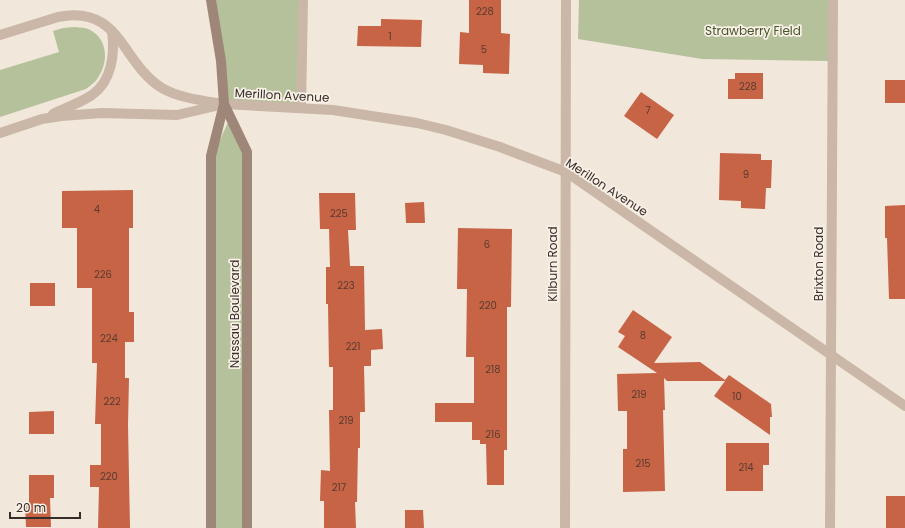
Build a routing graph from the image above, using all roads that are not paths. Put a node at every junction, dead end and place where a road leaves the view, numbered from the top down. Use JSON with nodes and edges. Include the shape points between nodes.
{"nodes":[{"id":1,"x":210,"y":0,"type":"edge"},
{"id":2,"x":303,"y":0,"type":"edge"},
{"id":3,"x":566,"y":0,"type":"edge"},
{"id":4,"x":833,"y":0,"type":"edge"},
{"id":5,"x":111,"y":30,"type":"junction"},
{"id":6,"x":0,"y":35,"type":"edge"},
{"id":7,"x":224,"y":104,"type":"junction"},
{"id":8,"x":301,"y":108,"type":"junction"},
{"id":9,"x":42,"y":119,"type":"junction"},
{"id":10,"x":0,"y":133,"type":"edge"},
{"id":11,"x":566,"y":172,"type":"junction"},
{"id":12,"x":830,"y":355,"type":"junction"},
{"id":13,"x":905,"y":406,"type":"edge"},
{"id":14,"x":211,"y":528,"type":"edge"},
{"id":15,"x":247,"y":528,"type":"edge"},
{"id":16,"x":565,"y":528,"type":"edge"},
{"id":17,"x":830,"y":528,"type":"edge"}],
"edges":[{"from":1,"to":7,"type":"main road","name":"Nassau Boulevard","via":[[221,61]]},
{"from":2,"to":8,"type":"street"},
{"from":3,"to":11,"type":"street","name":"Kilburn Road"},
{"from":4,"to":12,"type":"street","name":"Brixton Road"},
{"from":5,"to":6,"type":"street","name":"Merillon Avenue","via":[[96,19],[68,15]]},
{"from":5,"to":7,"type":"street","name":"Merillon Avenue","via":[[137,65],[162,89],[178,95]]},
{"from":5,"to":9,"type":"street","name":"Merillon Avenue","via":[[112,57],[105,82],[92,95]]},
{"from":7,"to":8,"type":"street","name":"Merillon Avenue"},
{"from":7,"to":9,"type":"street","name":"Merillon Avenue","via":[[177,115],[95,113]]},
{"from":7,"to":14,"type":"main road","name":"Nassau Boulevard","via":[[211,156]]},
{"from":7,"to":15,"type":"main road","name":"Nassau Boulevard","via":[[247,152]]},
{"from":8,"to":11,"type":"street","name":"Merillon Avenue","via":[[386,117],[446,130]]},
{"from":9,"to":10,"type":"street","name":"Merillon Avenue"},
{"from":11,"to":12,"type":"street","name":"Merillon Avenue"},
{"from":11,"to":16,"type":"street","name":"Kilburn Road"},
{"from":12,"to":13,"type":"street","name":"Merillon Avenue"},
{"from":12,"to":17,"type":"street","name":"Brixton Road"}]}
